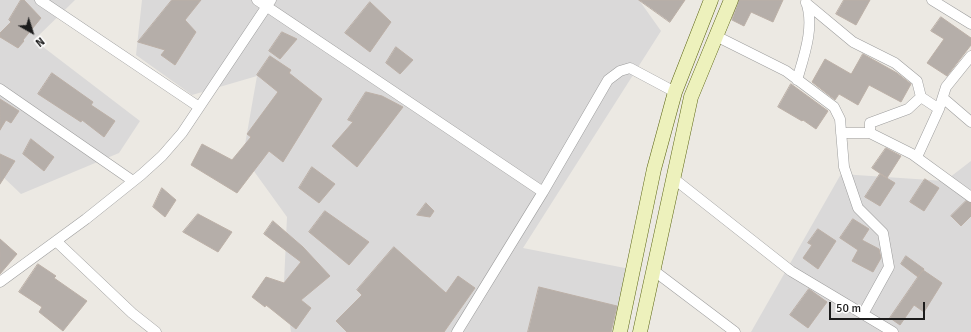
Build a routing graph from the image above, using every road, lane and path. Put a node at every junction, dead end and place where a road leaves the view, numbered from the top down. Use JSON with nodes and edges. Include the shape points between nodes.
{"nodes":[{"id":1,"x":40,"y":0,"type":"edge"},
{"id":2,"x":256,"y":0,"type":"edge"},
{"id":3,"x":711,"y":0,"type":"edge"},
{"id":4,"x":731,"y":0,"type":"edge"},
{"id":5,"x":938,"y":1,"type":"edge"},
{"id":6,"x":806,"y":2,"type":"edge"},
{"id":7,"x":268,"y":3,"type":"edge"},
{"id":8,"x":971,"y":24,"type":"edge"},
{"id":9,"x":716,"y":36,"type":"junction"},
{"id":10,"x":971,"y":56,"type":"edge"},
{"id":11,"x":797,"y":80,"type":"junction"},
{"id":12,"x":0,"y":89,"type":"edge"},
{"id":13,"x":675,"y":92,"type":"junction"},
{"id":14,"x":921,"y":97,"type":"junction"},
{"id":15,"x":943,"y":98,"type":"junction"},
{"id":16,"x":199,"y":107,"type":"junction"},
{"id":17,"x":939,"y":109,"type":"junction"},
{"id":18,"x":971,"y":122,"type":"edge"},
{"id":19,"x":841,"y":133,"type":"junction"},
{"id":20,"x":870,"y":133,"type":"junction"},
{"id":21,"x":917,"y":157,"type":"junction"},
{"id":22,"x":673,"y":178,"type":"junction"},
{"id":23,"x":133,"y":181,"type":"junction"},
{"id":24,"x":543,"y":192,"type":"junction"},
{"id":25,"x":971,"y":197,"type":"edge"},
{"id":26,"x":56,"y":241,"type":"junction"},
{"id":27,"x":653,"y":270,"type":"junction"},
{"id":28,"x":0,"y":282,"type":"edge"},
{"id":29,"x":863,"y":314,"type":"junction"},
{"id":30,"x":156,"y":332,"type":"edge"},
{"id":31,"x":457,"y":332,"type":"edge"},
{"id":32,"x":620,"y":332,"type":"edge"},
{"id":33,"x":640,"y":332,"type":"edge"},
{"id":34,"x":735,"y":332,"type":"edge"},
{"id":35,"x":893,"y":332,"type":"edge"}],
"edges":[{"from":1,"to":16,"type":"street"},
{"from":2,"to":7,"type":"street"},
{"from":3,"to":13,"type":"main road"},
{"from":4,"to":9,"type":"main road"},
{"from":5,"to":8,"type":"street"},
{"from":6,"to":11,"type":"street","via":[[809,10],[807,45]]},
{"from":6,"to":14,"type":"street","via":[[853,42],[895,63],[917,81]]},
{"from":7,"to":16,"type":"street"},
{"from":7,"to":24,"type":"street"},
{"from":9,"to":11,"type":"street","via":[[786,71]]},
{"from":9,"to":22,"type":"main road","via":[[691,97]]},
{"from":10,"to":15,"type":"street","via":[[946,87]]},
{"from":11,"to":19,"type":"street","via":[[834,107],[840,119]]},
{"from":12,"to":23,"type":"street"},
{"from":13,"to":24,"type":"street","via":[[630,68],[620,71],[608,80]]},
{"from":13,"to":32,"type":"main road","via":[[654,169]]},
{"from":14,"to":17,"type":"street"},
{"from":14,"to":20,"type":"street","via":[[908,109],[870,123]]},
{"from":15,"to":17,"type":"street"},
{"from":15,"to":18,"type":"street"},
{"from":16,"to":23,"type":"street","via":[[182,133],[162,156]]},
{"from":17,"to":21,"type":"street"},
{"from":19,"to":20,"type":"street"},
{"from":19,"to":29,"type":"street","via":[[844,167],[858,208],[883,233],[889,267]]},
{"from":20,"to":21,"type":"street"},
{"from":21,"to":25,"type":"street"},
{"from":22,"to":27,"type":"main road"},
{"from":22,"to":29,"type":"street","via":[[790,271]]},
{"from":23,"to":26,"type":"street"},
{"from":24,"to":31,"type":"street"},
{"from":26,"to":28,"type":"street"},
{"from":26,"to":30,"type":"street","via":[[132,313]]},
{"from":27,"to":33,"type":"main road"},
{"from":27,"to":34,"type":"street"},
{"from":29,"to":35,"type":"street"}]}
